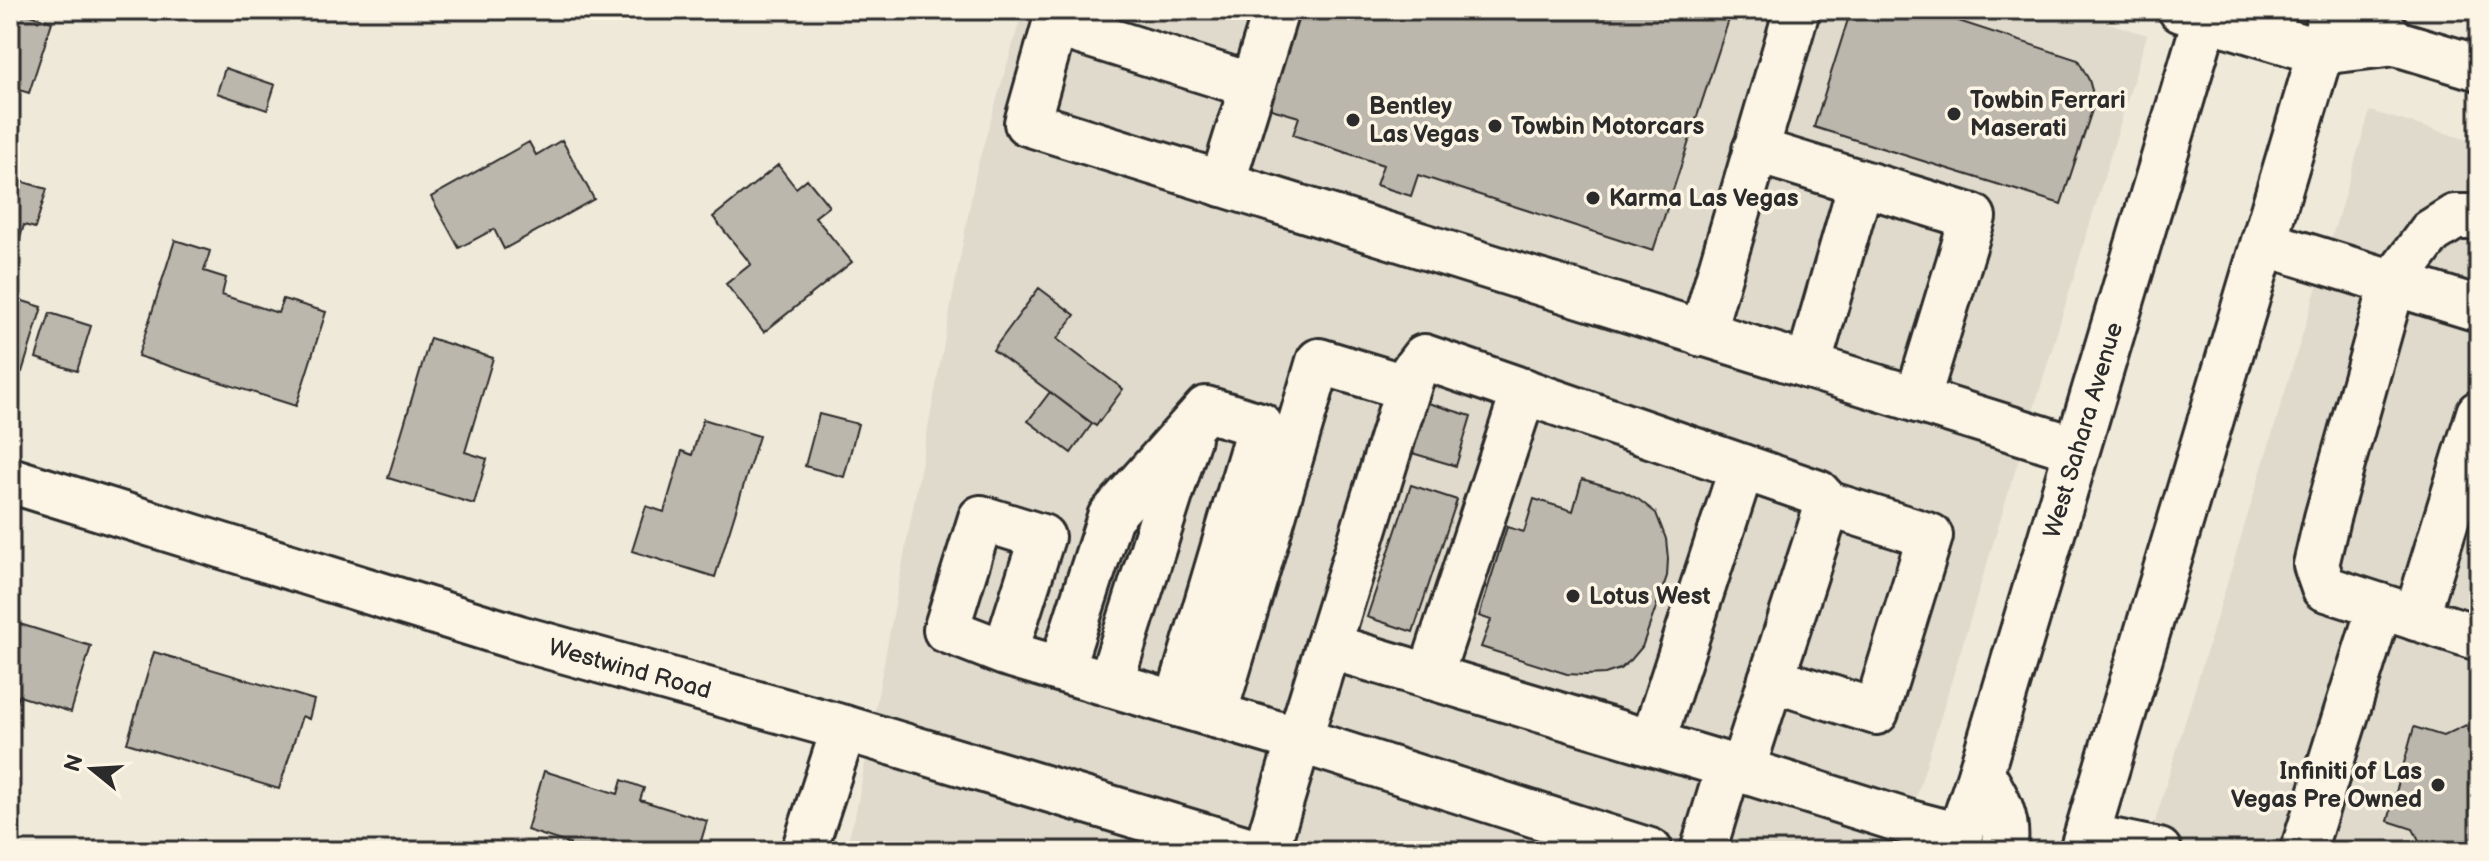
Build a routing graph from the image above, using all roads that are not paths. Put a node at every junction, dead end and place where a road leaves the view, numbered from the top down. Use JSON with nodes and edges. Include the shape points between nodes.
{"nodes":[{"id":1,"x":1276,"y":10,"type":"edge"},
{"id":2,"x":1797,"y":10,"type":"edge"},
{"id":3,"x":2333,"y":10,"type":"edge"},
{"id":4,"x":2364,"y":10,"type":"edge"},
{"id":5,"x":2198,"y":13,"type":"edge"},
{"id":6,"x":1057,"y":17,"type":"edge"},
{"id":7,"x":2396,"y":43,"type":"junction"},
{"id":8,"x":2320,"y":52,"type":"junction"},
{"id":9,"x":2479,"y":68,"type":"edge"},
{"id":10,"x":1253,"y":86,"type":"junction"},
{"id":11,"x":1755,"y":150,"type":"junction"},
{"id":12,"x":1861,"y":183,"type":"junction"},
{"id":13,"x":1222,"y":184,"type":"junction"},
{"id":14,"x":2479,"y":217,"type":"edge"},
{"id":15,"x":2264,"y":243,"type":"junction"},
{"id":16,"x":2393,"y":283,"type":"junction"},
{"id":17,"x":2479,"y":309,"type":"edge"},
{"id":18,"x":1702,"y":334,"type":"junction"},
{"id":19,"x":1808,"y":366,"type":"junction"},
{"id":20,"x":1408,"y":388,"type":"junction"},
{"id":21,"x":1524,"y":391,"type":"junction"},
{"id":22,"x":1917,"y":400,"type":"junction"},
{"id":23,"x":2479,"y":413,"type":"edge"},
{"id":24,"x":1193,"y":423,"type":"junction"},
{"id":25,"x":2076,"y":449,"type":"junction"},
{"id":26,"x":1742,"y":467,"type":"junction"},
{"id":27,"x":10,"y":480,"type":"edge"},
{"id":28,"x":1828,"y":504,"type":"junction"},
{"id":29,"x":2398,"y":612,"type":"junction"},
{"id":30,"x":2479,"y":638,"type":"edge"},
{"id":31,"x":1328,"y":646,"type":"junction"},
{"id":32,"x":1005,"y":653,"type":"dead end"},
{"id":33,"x":1061,"y":669,"type":"junction"},
{"id":34,"x":1430,"y":677,"type":"junction"},
{"id":35,"x":1771,"y":679,"type":"junction"},
{"id":36,"x":1110,"y":684,"type":"junction"},
{"id":37,"x":1195,"y":709,"type":"junction"},
{"id":38,"x":844,"y":728,"type":"junction"},
{"id":39,"x":1299,"y":740,"type":"junction"},
{"id":40,"x":1652,"y":743,"type":"junction"},
{"id":41,"x":1735,"y":768,"type":"junction"},
{"id":42,"x":1981,"y":772,"type":"junction"},
{"id":43,"x":1958,"y":843,"type":"edge"},
{"id":44,"x":2085,"y":843,"type":"edge"},
{"id":45,"x":804,"y":851,"type":"edge"},
{"id":46,"x":1254,"y":851,"type":"edge"},
{"id":47,"x":1266,"y":851,"type":"edge"},
{"id":48,"x":1650,"y":851,"type":"edge"},
{"id":49,"x":1703,"y":851,"type":"edge"},
{"id":50,"x":2004,"y":851,"type":"edge"},
{"id":51,"x":2159,"y":851,"type":"edge"},
{"id":52,"x":2303,"y":851,"type":"edge"}],
"edges":[{"from":1,"to":10,"type":"main road"},
{"from":2,"to":11,"type":"main road"},
{"from":3,"to":8,"type":"main road"},
{"from":4,"to":7,"type":"main road"},
{"from":5,"to":8,"type":"main road"},
{"from":5,"to":25,"type":"main road","name":"West Sahara Avenue"},
{"from":6,"to":10,"type":"main road"},
{"from":6,"to":13,"type":"main road","via":[[1027,123]]},
{"from":7,"to":8,"type":"main road"},
{"from":7,"to":9,"type":"main road"},
{"from":8,"to":15,"type":"main road"},
{"from":10,"to":13,"type":"main road"},
{"from":11,"to":12,"type":"main road"},
{"from":11,"to":18,"type":"main road"},
{"from":12,"to":19,"type":"main road"},
{"from":12,"to":22,"type":"main road","via":[[1973,217]]},
{"from":13,"to":18,"type":"main road"},
{"from":14,"to":16,"type":"main road","via":[[2455,217],[2431,232]]},
{"from":15,"to":16,"type":"main road"},
{"from":15,"to":44,"type":"main road"},
{"from":16,"to":17,"type":"main road"},
{"from":16,"to":29,"type":"main road","via":[[2316,565],[2324,588]]},
{"from":18,"to":19,"type":"main road"},
{"from":19,"to":22,"type":"main road"},
{"from":20,"to":21,"type":"main road","via":[[1424,357]]},
{"from":20,"to":31,"type":"main road"},
{"from":20,"to":37,"type":"main road","via":[[1319,361]]},
{"from":21,"to":26,"type":"main road"},
{"from":21,"to":34,"type":"main road"},
{"from":22,"to":25,"type":"main road"},
{"from":23,"to":29,"type":"main road"},
{"from":24,"to":33,"type":"main road","via":[[1110,517]]},
{"from":24,"to":36,"type":"main road"},
{"from":24,"to":37,"type":"main road","via":[[1206,409],[1260,425]]},
{"from":25,"to":42,"type":"main road","name":"West Sahara Avenue"},
{"from":26,"to":28,"type":"main road","via":[[1818,493]]},
{"from":26,"to":40,"type":"main road"},
{"from":27,"to":38,"type":"main road","name":"Westwind Road","via":[[519,638]]},
{"from":28,"to":35,"type":"main road"},
{"from":28,"to":35,"type":"main road","via":[[1930,536],[1876,712]]},
{"from":29,"to":30,"type":"main road"},
{"from":29,"to":52,"type":"main road"},
{"from":31,"to":34,"type":"main road"},
{"from":31,"to":39,"type":"main road"},
{"from":32,"to":33,"type":"main road"},
{"from":33,"to":36,"type":"main road"},
{"from":34,"to":40,"type":"main road"},
{"from":35,"to":41,"type":"main road"},
{"from":36,"to":37,"type":"main road"},
{"from":37,"to":39,"type":"main road"},
{"from":38,"to":45,"type":"main road"},
{"from":38,"to":46,"type":"main road","name":"Westwind Road"},
{"from":39,"to":47,"type":"main road"},
{"from":39,"to":48,"type":"main road"},
{"from":40,"to":41,"type":"main road"},
{"from":41,"to":43,"type":"main road"},
{"from":41,"to":49,"type":"main road"},
{"from":42,"to":43,"type":"main road","name":"West Sahara Avenue"},
{"from":42,"to":50,"type":"main road","via":[[2003,812]]},
{"from":44,"to":51,"type":"main road"}]}
